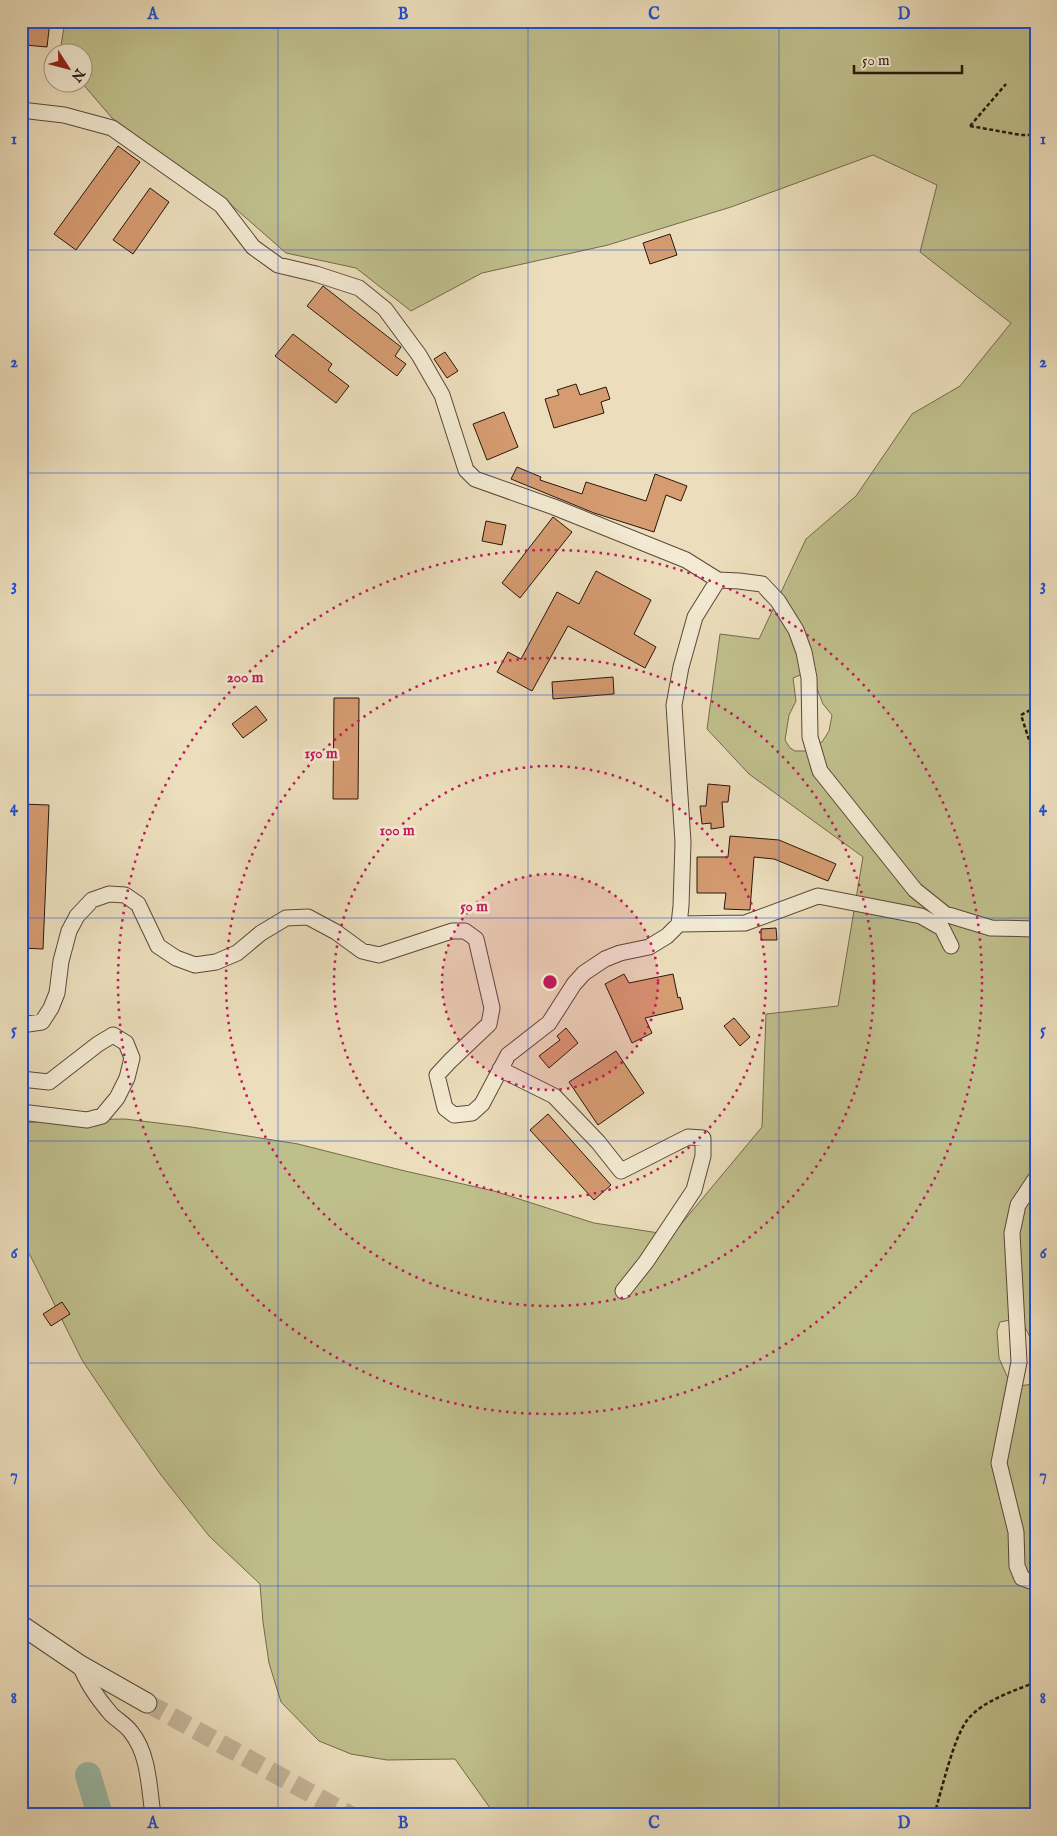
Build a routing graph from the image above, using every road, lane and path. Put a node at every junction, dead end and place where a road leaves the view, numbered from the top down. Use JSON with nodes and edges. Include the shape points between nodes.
{"nodes":[{"id":1,"x":1006,"y":84,"type":"dead end"},
{"id":2,"x":21,"y":110,"type":"edge"},
{"id":3,"x":1036,"y":135,"type":"edge"},
{"id":4,"x":718,"y":580,"type":"junction"},
{"id":5,"x":1036,"y":707,"type":"edge"},
{"id":6,"x":1036,"y":761,"type":"edge"},
{"id":7,"x":679,"y":924,"type":"junction"},
{"id":8,"x":1036,"y":929,"type":"edge"},
{"id":9,"x":951,"y":946,"type":"dead end"},
{"id":10,"x":21,"y":1025,"type":"edge"},
{"id":11,"x":500,"y":1069,"type":"junction"},
{"id":12,"x":21,"y":1078,"type":"edge"},
{"id":13,"x":21,"y":1112,"type":"edge"},
{"id":14,"x":1036,"y":1178,"type":"edge"},
{"id":15,"x":623,"y":1291,"type":"dead end"},
{"id":16,"x":1036,"y":1583,"type":"edge"},
{"id":17,"x":21,"y":1625,"type":"edge"},
{"id":18,"x":80,"y":1665,"type":"junction"},
{"id":19,"x":1036,"y":1682,"type":"edge"},
{"id":20,"x":146,"y":1703,"type":"tunnel mouth"},
{"id":21,"x":153,"y":1815,"type":"edge"},
{"id":22,"x":934,"y":1815,"type":"edge"}],
"edges":[{"from":1,"to":3,"type":"path","via":[[970,126]]},
{"from":2,"to":4,"type":"street","via":[[64,115],[112,128],[222,205],[253,247],[278,265],[359,288],[385,309],[419,354],[442,395],[466,470],[475,479],[686,560]]},
{"from":4,"to":7,"type":"street","via":[[695,617],[674,705],[683,842]]},
{"from":4,"to":8,"type":"street","via":[[762,584],[778,601],[796,630],[804,652],[810,678],[810,737],[820,771],[915,890],[945,914],[991,928]]},
{"from":5,"to":6,"type":"path","via":[[1021,715]]},
{"from":7,"to":9,"type":"street","via":[[745,923],[818,896],[921,916],[942,928]]},
{"from":7,"to":11,"type":"street","via":[[649,947],[605,959],[584,973],[549,1024],[508,1055]]},
{"from":10,"to":11,"type":"street","via":[[42,1022],[51,1008],[57,994],[69,931],[77,916],[92,900],[109,894],[124,894],[138,904],[158,946],[195,965],[216,962],[237,953],[286,918],[308,917],[362,951],[379,955],[452,931],[465,931],[476,939],[492,1008],[489,1024],[437,1075],[445,1108],[454,1114],[472,1113],[482,1104]]},
{"from":11,"to":15,"type":"street","via":[[554,1096],[622,1171],[688,1137],[703,1138],[703,1156],[694,1190]]},
{"from":12,"to":13,"type":"street","via":[[49,1082],[113,1035],[126,1043],[132,1058],[117,1098],[102,1116],[88,1120]]},
{"from":14,"to":16,"type":"street","via":[[1018,1204],[1012,1232],[1018,1362],[999,1463],[1016,1532],[1017,1566],[1022,1578]]},
{"from":17,"to":18,"type":"street"},
{"from":18,"to":20,"type":"street"},
{"from":18,"to":21,"type":"street","via":[[95,1694],[132,1733],[144,1759]]},
{"from":19,"to":22,"type":"path","via":[[992,1700],[968,1720],[956,1744]]}]}
